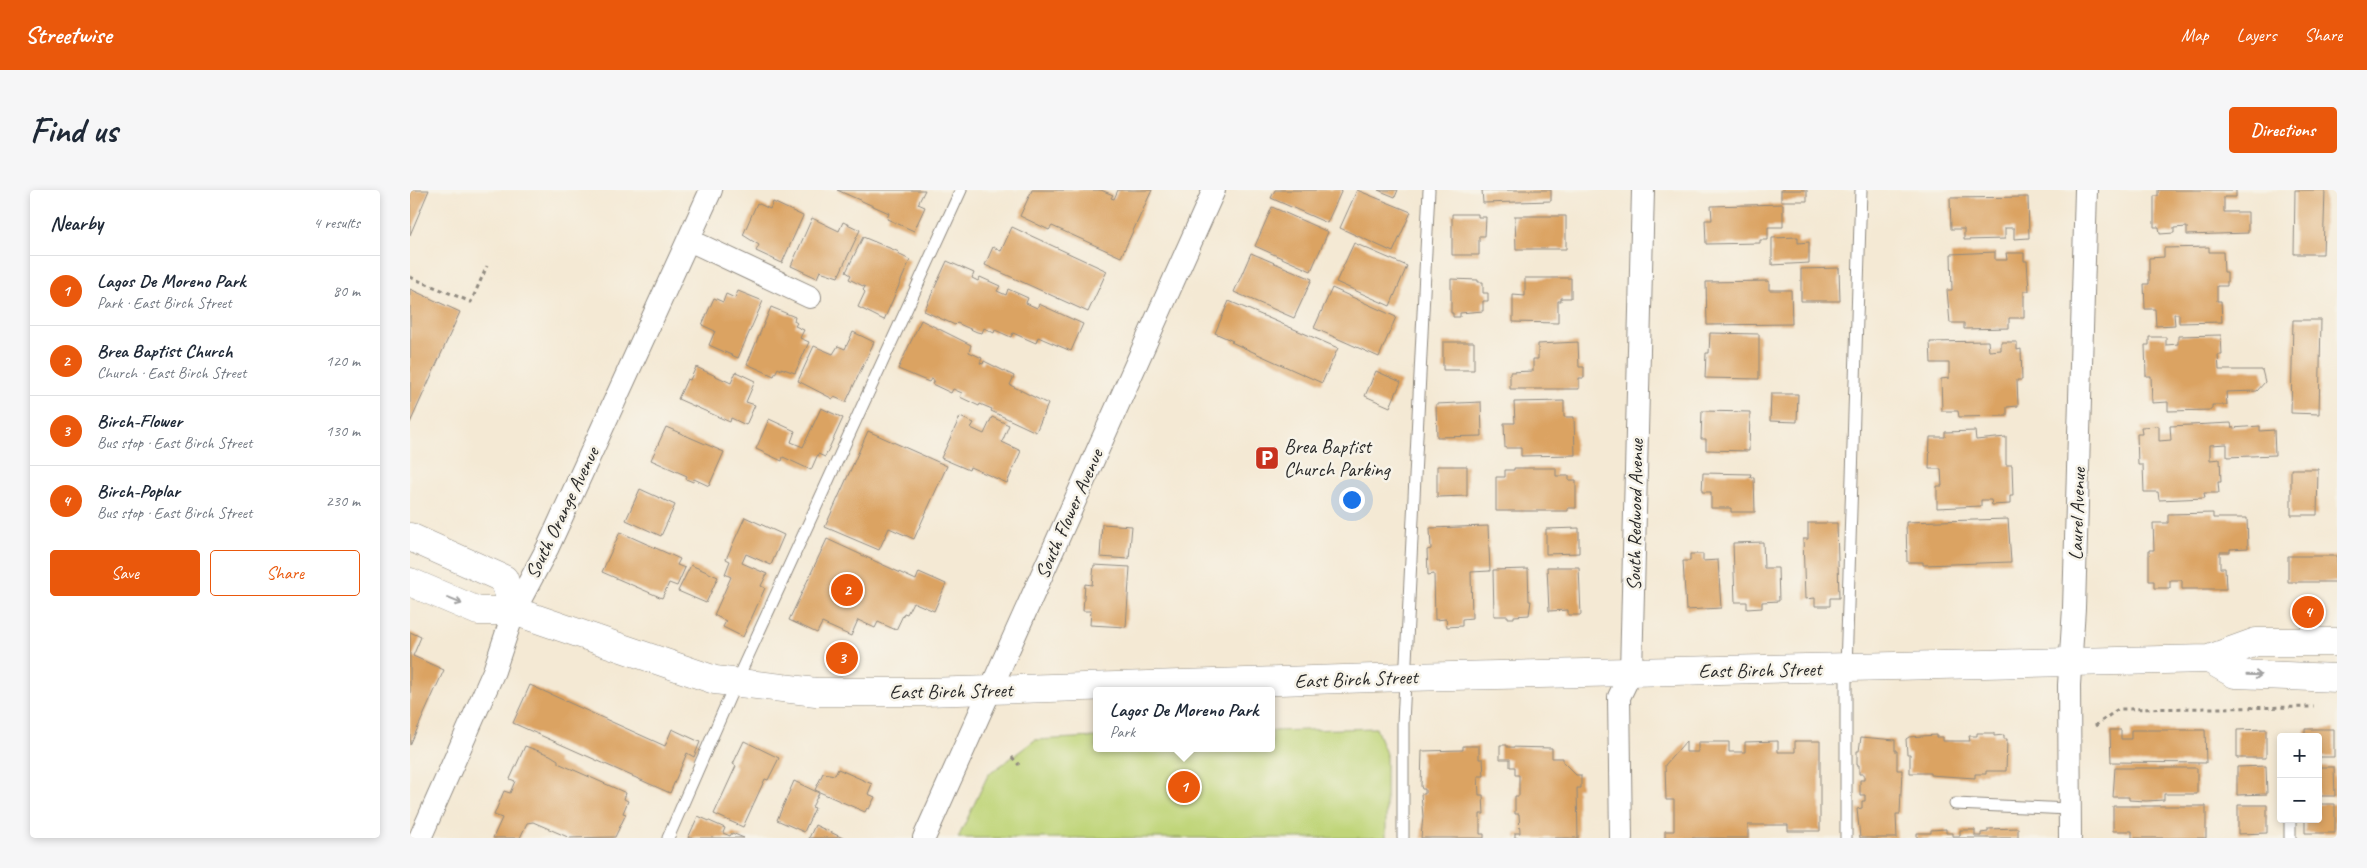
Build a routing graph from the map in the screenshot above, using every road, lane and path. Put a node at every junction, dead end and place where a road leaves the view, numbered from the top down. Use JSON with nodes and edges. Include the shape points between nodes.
{"nodes":[{"id":1,"x":711,"y":190,"type":"edge"},
{"id":2,"x":961,"y":190,"type":"edge"},
{"id":3,"x":1214,"y":190,"type":"edge"},
{"id":4,"x":1429,"y":190,"type":"edge"},
{"id":5,"x":1643,"y":190,"type":"edge"},
{"id":6,"x":1862,"y":190,"type":"edge"},
{"id":7,"x":2086,"y":190,"type":"edge"},
{"id":8,"x":689,"y":240,"type":"junction"},
{"id":9,"x":487,"y":266,"type":"dead end"},
{"id":10,"x":410,"y":277,"type":"edge"},
{"id":11,"x":810,"y":297,"type":"dead end"},
{"id":12,"x":410,"y":537,"type":"edge"},
{"id":13,"x":410,"y":582,"type":"edge"},
{"id":14,"x":514,"y":611,"type":"junction"},
{"id":15,"x":2337,"y":642,"type":"edge"},
{"id":16,"x":2209,"y":659,"type":"junction"},
{"id":17,"x":2070,"y":662,"type":"junction"},
{"id":18,"x":1846,"y":669,"type":"junction"},
{"id":19,"x":1631,"y":672,"type":"junction"},
{"id":20,"x":1406,"y":677,"type":"junction"},
{"id":21,"x":2337,"y":678,"type":"edge"},
{"id":22,"x":736,"y":682,"type":"junction"},
{"id":23,"x":990,"y":690,"type":"junction"},
{"id":24,"x":2317,"y":707,"type":"dead end"},
{"id":25,"x":2094,"y":727,"type":"dead end"},
{"id":26,"x":1012,"y":757,"type":"dead end"},
{"id":27,"x":1019,"y":765,"type":"dead end"},
{"id":28,"x":1955,"y":804,"type":"dead end"},
{"id":29,"x":2069,"y":809,"type":"junction"},
{"id":30,"x":2290,"y":823,"type":"edge"},
{"id":31,"x":420,"y":838,"type":"edge"},
{"id":32,"x":668,"y":838,"type":"edge"},
{"id":33,"x":924,"y":838,"type":"edge"},
{"id":34,"x":1403,"y":838,"type":"edge"},
{"id":35,"x":1621,"y":838,"type":"edge"},
{"id":36,"x":1846,"y":838,"type":"edge"},
{"id":37,"x":2070,"y":838,"type":"edge"},
{"id":38,"x":2290,"y":838,"type":"edge"}],
"edges":[{"from":1,"to":8,"type":"street","name":"South Orange Avenue"},
{"from":2,"to":22,"type":"lane"},
{"from":3,"to":23,"type":"street","name":"South Flower Avenue"},
{"from":4,"to":20,"type":"lane"},
{"from":5,"to":19,"type":"street","name":"South Redwood Avenue"},
{"from":6,"to":18,"type":"lane"},
{"from":7,"to":17,"type":"street","name":"Laurel Avenue"},
{"from":8,"to":11,"type":"street"},
{"from":8,"to":14,"type":"street","name":"South Orange Avenue","via":[[548,547]]},
{"from":9,"to":10,"type":"path","via":[[470,302]]},
{"from":12,"to":14,"type":"street","via":[[504,578]]},
{"from":13,"to":14,"type":"street","name":"East Birch Street","one_way":true,"via":[[478,611]]},
{"from":14,"to":22,"type":"street","name":"East Birch Street","via":[[715,680]]},
{"from":14,"to":31,"type":"street","name":"South Orange Avenue","via":[[494,670]]},
{"from":15,"to":16,"type":"street","name":"East Birch Street","via":[[2256,642]]},
{"from":16,"to":17,"type":"street","name":"East Birch Street"},
{"from":16,"to":21,"type":"street","one_way":true,"via":[[2235,674]]},
{"from":17,"to":18,"type":"street","name":"East Birch Street"},
{"from":17,"to":29,"type":"street","name":"Laurel Avenue"},
{"from":18,"to":19,"type":"street","name":"East Birch Street"},
{"from":18,"to":36,"type":"lane"},
{"from":19,"to":20,"type":"street","name":"East Birch Street"},
{"from":19,"to":35,"type":"street","name":"South Redwood Avenue","via":[[1619,697]]},
{"from":20,"to":23,"type":"street","name":"East Birch Street"},
{"from":20,"to":34,"type":"lane"},
{"from":22,"to":23,"type":"street","name":"East Birch Street","via":[[816,692]]},
{"from":22,"to":32,"type":"lane"},
{"from":23,"to":33,"type":"street","name":"South Flower Avenue"},
{"from":24,"to":25,"type":"path","via":[[2118,709]]},
{"from":26,"to":27,"type":"path"},
{"from":28,"to":29,"type":"lane"},
{"from":29,"to":37,"type":"street","name":"Laurel Avenue"},
{"from":30,"to":38,"type":"lane"}]}
